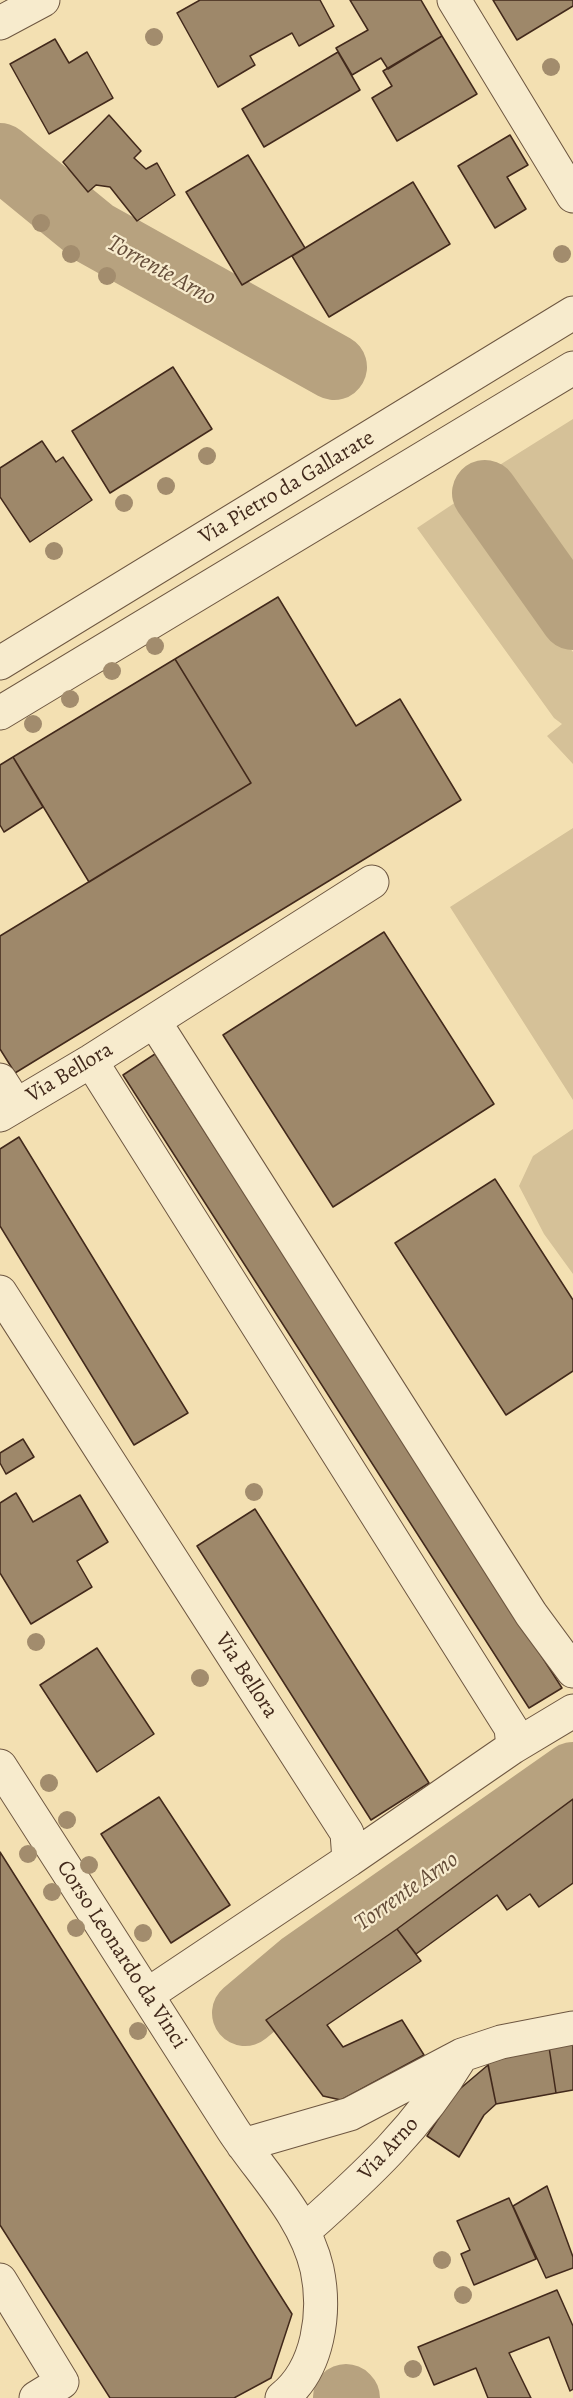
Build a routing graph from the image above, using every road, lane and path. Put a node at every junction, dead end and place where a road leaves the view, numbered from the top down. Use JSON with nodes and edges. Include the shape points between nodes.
{"nodes":[{"id":1,"x":43,"y":0,"type":"edge"},
{"id":2,"x":454,"y":0,"type":"edge"},
{"id":3,"x":0,"y":23,"type":"edge"},
{"id":4,"x":573,"y":195,"type":"edge"},
{"id":5,"x":573,"y":313,"type":"edge"},
{"id":6,"x":573,"y":368,"type":"edge"},
{"id":7,"x":0,"y":663,"type":"edge"},
{"id":8,"x":0,"y":713,"type":"edge"},
{"id":9,"x":372,"y":882,"type":"dead end"},
{"id":10,"x":147,"y":1025,"type":"junction"},
{"id":11,"x":91,"y":1061,"type":"junction"},
{"id":12,"x":5,"y":1100,"type":"edge"},
{"id":13,"x":0,"y":1292,"type":"edge"},
{"id":14,"x":573,"y":1671,"type":"edge"},
{"id":15,"x":573,"y":1711,"type":"edge"},
{"id":16,"x":513,"y":1748,"type":"junction"},
{"id":17,"x":0,"y":1766,"type":"edge"},
{"id":18,"x":349,"y":1860,"type":"junction"},
{"id":19,"x":147,"y":1995,"type":"junction"},
{"id":20,"x":573,"y":2028,"type":"edge"},
{"id":21,"x":462,"y":2055,"type":"junction"},
{"id":22,"x":243,"y":2145,"type":"junction"},
{"id":23,"x":304,"y":2231,"type":"junction"},
{"id":24,"x":0,"y":2280,"type":"edge"},
{"id":25,"x":36,"y":2398,"type":"edge"},
{"id":26,"x":282,"y":2398,"type":"edge"}],
"edges":[{"from":1,"to":3,"type":"street"},
{"from":2,"to":4,"type":"street"},
{"from":5,"to":7,"type":"street","name":"Via Pietro da Gallarate"},
{"from":6,"to":8,"type":"street","name":"Via Pietro da Gallarate"},
{"from":9,"to":10,"type":"street","name":"Via Bellora"},
{"from":10,"to":11,"type":"street","name":"Via Bellora"},
{"from":10,"to":14,"type":"street","via":[[531,1614]]},
{"from":11,"to":12,"type":"street","name":"Via Bellora"},
{"from":11,"to":16,"type":"street","via":[[511,1728]]},
{"from":13,"to":18,"type":"street","name":"Via Bellora","via":[[347,1833]]},
{"from":15,"to":16,"type":"street"},
{"from":16,"to":18,"type":"street"},
{"from":17,"to":19,"type":"street","name":"Corso Leonardo da Vinci"},
{"from":18,"to":19,"type":"street"},
{"from":19,"to":22,"type":"street","name":"Corso Leonardo da Vinci"},
{"from":20,"to":21,"type":"street","name":"Via Arno","via":[[501,2042]]},
{"from":21,"to":22,"type":"street","name":"Via Arno","via":[[350,2114]]},
{"from":21,"to":23,"type":"street","name":"Via Arno","via":[[439,2094],[381,2162]]},
{"from":22,"to":23,"type":"street","name":"Corso Leonardo da Vinci"},
{"from":23,"to":26,"type":"street","name":"Corso Leonardo da Vinci","via":[[317,2269],[320,2313],[316,2349],[290,2392]]},
{"from":24,"to":25,"type":"street","via":[[62,2382]]}]}
